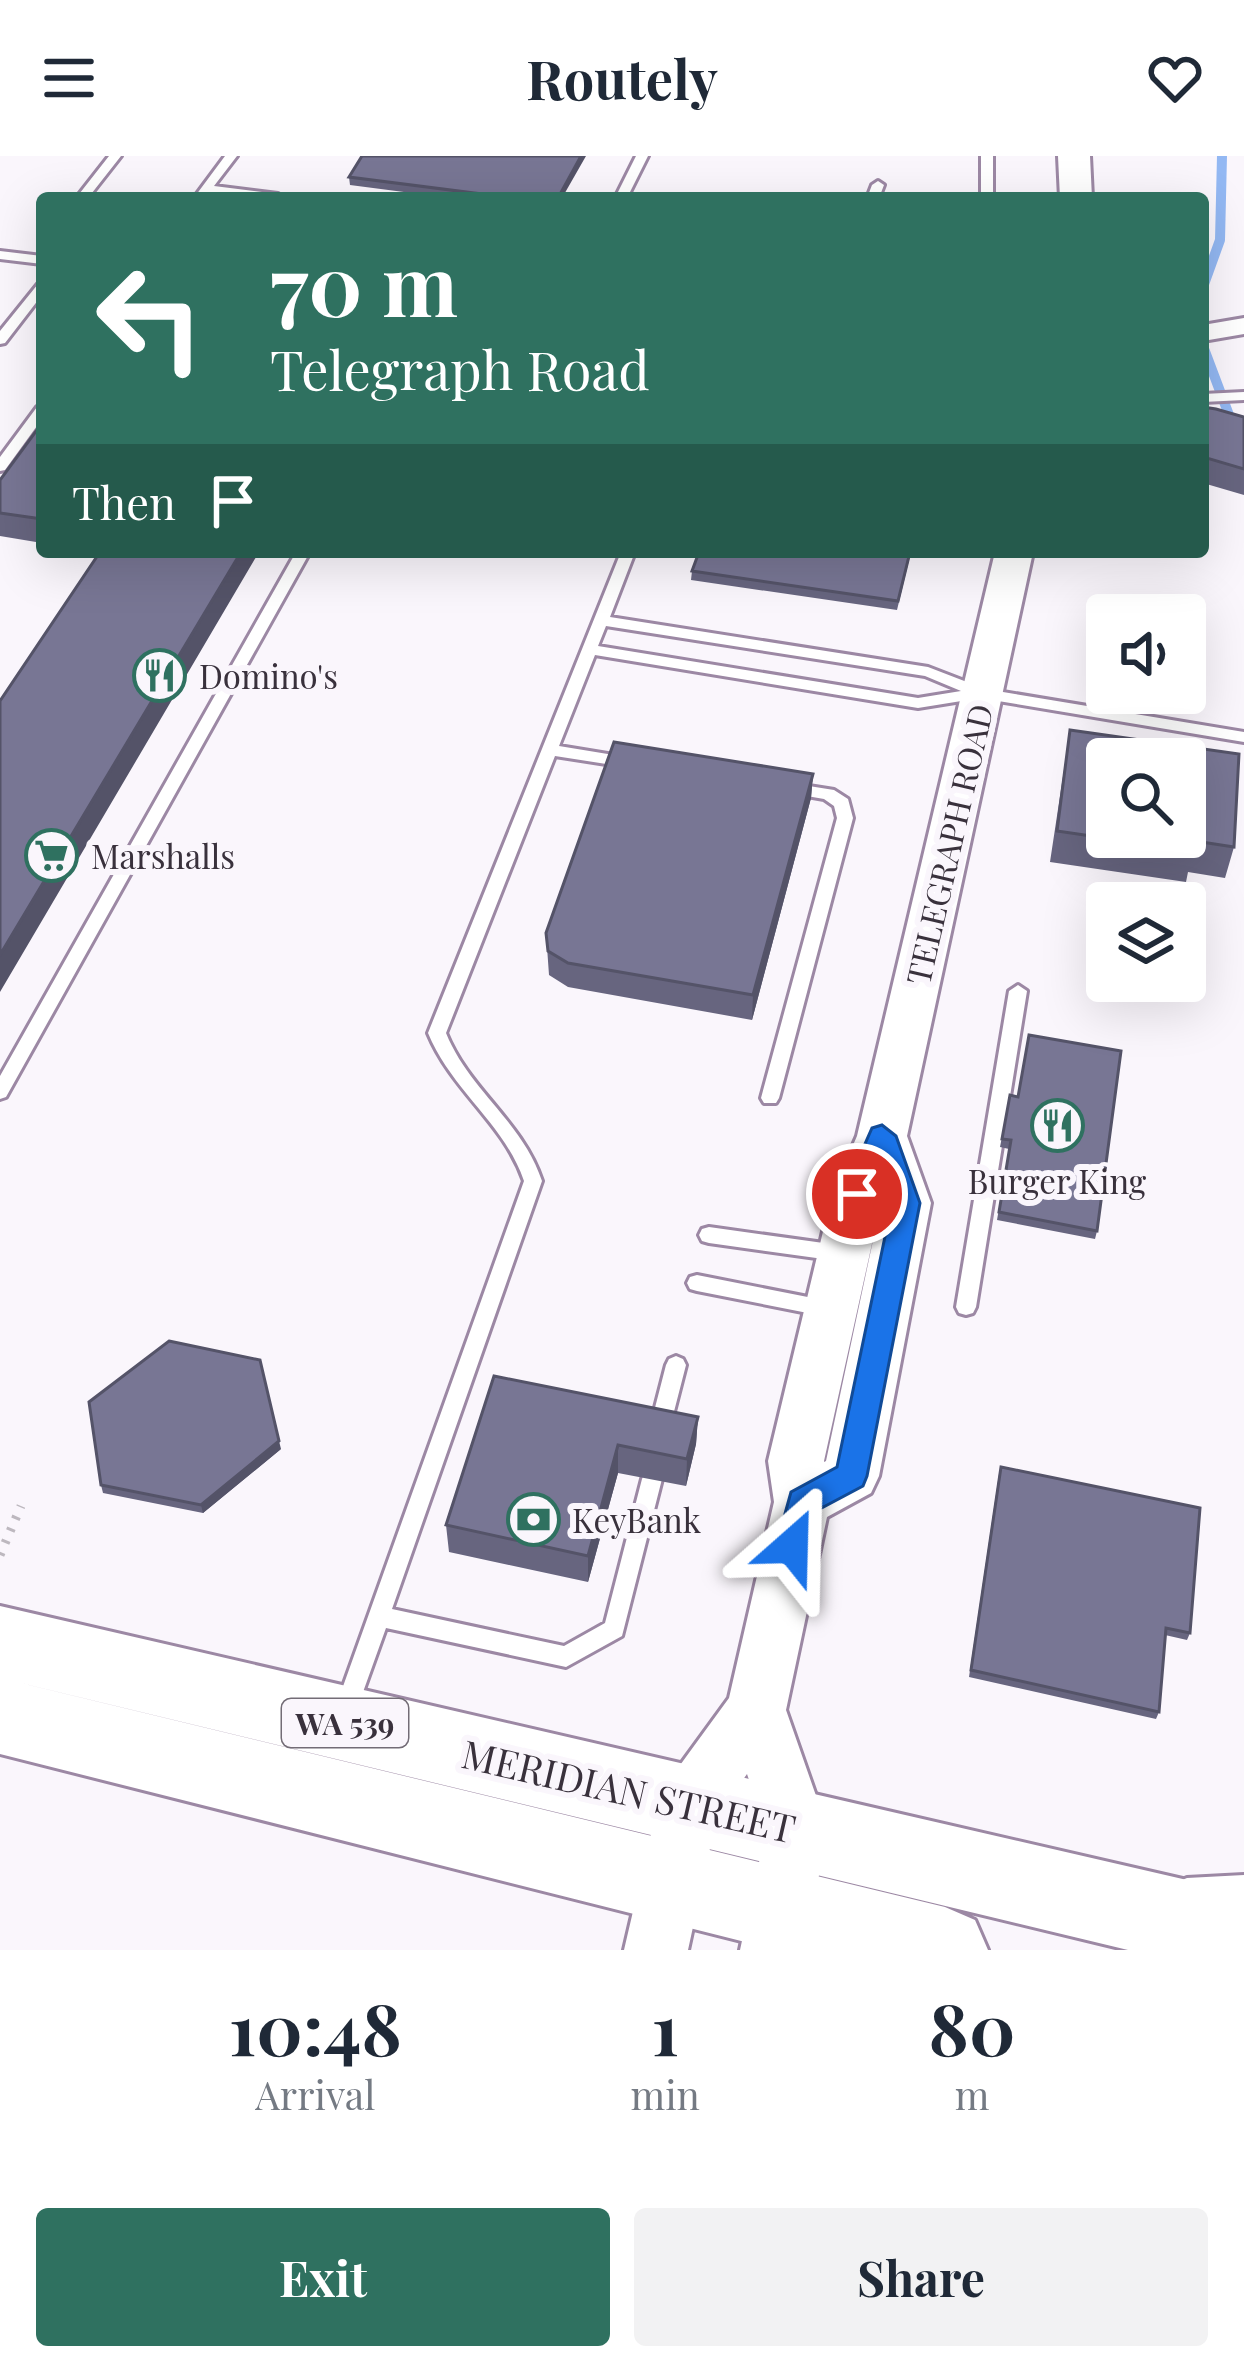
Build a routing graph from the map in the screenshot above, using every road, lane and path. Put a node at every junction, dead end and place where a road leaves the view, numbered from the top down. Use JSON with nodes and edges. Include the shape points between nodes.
{"nodes":[{"id":1,"x":116,"y":156,"type":"edge"},
{"id":2,"x":231,"y":156,"type":"edge"},
{"id":3,"x":642,"y":156,"type":"edge"},
{"id":4,"x":987,"y":156,"type":"edge"},
{"id":5,"x":1074,"y":156,"type":"edge"},
{"id":6,"x":87,"y":192,"type":"edge"},
{"id":7,"x":204,"y":192,"type":"edge"},
{"id":8,"x":624,"y":192,"type":"edge"},
{"id":9,"x":988,"y":192,"type":"edge"},
{"id":10,"x":1076,"y":192,"type":"edge"},
{"id":11,"x":0,"y":255,"type":"edge"},
{"id":12,"x":36,"y":256,"type":"edge"},
{"id":13,"x":36,"y":295,"type":"edge"},
{"id":14,"x":0,"y":340,"type":"edge"},
{"id":15,"x":1244,"y":396,"type":"edge"},
{"id":16,"x":1209,"y":398,"type":"edge"},
{"id":17,"x":36,"y":418,"type":"edge"},
{"id":18,"x":0,"y":467,"type":"edge"},
{"id":19,"x":300,"y":558,"type":"edge"},
{"id":20,"x":626,"y":558,"type":"edge"},
{"id":21,"x":1013,"y":558,"type":"edge"},
{"id":22,"x":601,"y":620,"type":"junction"},
{"id":23,"x":589,"y":649,"type":"junction"},
{"id":24,"x":982,"y":694,"type":"junction"},
{"id":25,"x":1244,"y":737,"type":"edge"},
{"id":26,"x":549,"y":750,"type":"junction"},
{"id":27,"x":642,"y":765,"type":"edge"},
{"id":28,"x":782,"y":787,"type":"edge"},
{"id":29,"x":1018,"y":991,"type":"dead end"},
{"id":30,"x":0,"y":1092,"type":"edge"},
{"id":31,"x":770,"y":1099,"type":"dead end"},
{"id":32,"x":882,"y":1136,"type":"junction"},
{"id":33,"x":710,"y":1235,"type":"dead end"},
{"id":34,"x":843,"y":1254,"type":"junction"},
{"id":35,"x":697,"y":1283,"type":"dead end"},
{"id":36,"x":966,"y":1307,"type":"dead end"},
{"id":37,"x":830,"y":1310,"type":"junction"},
{"id":38,"x":676,"y":1365,"type":"dead end"},
{"id":39,"x":658,"y":1436,"type":"edge"},
{"id":40,"x":652,"y":1479,"type":"edge"},
{"id":41,"x":802,"y":1502,"type":"junction"},
{"id":42,"x":22,"y":1506,"type":"dead end"},
{"id":43,"x":0,"y":1555,"type":"edge"},
{"id":44,"x":377,"y":1616,"type":"junction"},
{"id":45,"x":0,"y":1642,"type":"edge"},
{"id":46,"x":756,"y":1710,"type":"junction"},
{"id":47,"x":0,"y":1716,"type":"edge"},
{"id":48,"x":341,"y":1722,"type":"junction"},
{"id":49,"x":797,"y":1830,"type":"junction"},
{"id":50,"x":672,"y":1879,"type":"edge"},
{"id":51,"x":1216,"y":1920,"type":"edge"},
{"id":52,"x":776,"y":1930,"type":"edge"},
{"id":53,"x":945,"y":1950,"type":"edge"}],
"edges":[{"from":1,"to":6,"type":"lane"},
{"from":2,"to":7,"type":"lane"},
{"from":3,"to":8,"type":"lane"},
{"from":4,"to":9,"type":"lane"},
{"from":5,"to":10,"type":"street"},
{"from":11,"to":12,"type":"lane"},
{"from":13,"to":14,"type":"lane"},
{"from":15,"to":16,"type":"lane"},
{"from":17,"to":18,"type":"lane"},
{"from":19,"to":30,"type":"lane"},
{"from":20,"to":22,"type":"lane"},
{"from":21,"to":24,"type":"street","name":"TELEGRAPH ROAD"},
{"from":22,"to":23,"type":"lane"},
{"from":22,"to":24,"type":"lane","via":[[928,672]]},
{"from":23,"to":24,"type":"lane","via":[[919,704]]},
{"from":23,"to":26,"type":"lane"},
{"from":24,"to":25,"type":"lane"},
{"from":24,"to":32,"type":"street","name":"TELEGRAPH ROAD"},
{"from":26,"to":27,"type":"lane"},
{"from":26,"to":44,"type":"lane","via":[[436,1033],[444,1057],[528,1159],[533,1181]]},
{"from":28,"to":31,"type":"lane","via":[[829,794],[845,818]]},
{"from":29,"to":36,"type":"lane"},
{"from":32,"to":34,"type":"street","name":"TELEGRAPH ROAD"},
{"from":32,"to":41,"type":"street","via":[[906,1203],[851,1476]]},
{"from":33,"to":34,"type":"lane"},
{"from":34,"to":37,"type":"street","name":"TELEGRAPH ROAD"},
{"from":35,"to":37,"type":"lane"},
{"from":37,"to":41,"type":"street","name":"TELEGRAPH ROAD","via":[[796,1461]]},
{"from":38,"to":39,"type":"lane"},
{"from":40,"to":44,"type":"lane","via":[[614,1629],[566,1657]]},
{"from":41,"to":46,"type":"street","name":"TELEGRAPH ROAD"},
{"from":42,"to":43,"type":"path"},
{"from":44,"to":48,"type":"lane"},
{"from":45,"to":48,"type":"highway","name":"MERIDIAN STREET","number":"WA 539"},
{"from":46,"to":49,"type":"street"},
{"from":46,"to":50,"type":"street"},
{"from":47,"to":50,"type":"highway","name":"MERIDIAN STREET","number":"WA 539"},
{"from":48,"to":50,"type":"highway","name":"MERIDIAN STREET","number":"WA 539"},
{"from":49,"to":50,"type":"highway","name":"MERIDIAN STREET","number":"WA 539"},
{"from":49,"to":51,"type":"highway","name":"MERIDIAN STREET","number":"WA 539"},
{"from":49,"to":52,"type":"street"},
{"from":50,"to":52,"type":"highway","name":"MERIDIAN STREET","number":"WA 539"},
{"from":52,"to":53,"type":"highway","name":"MERIDIAN STREET","number":"WA 539"}]}
